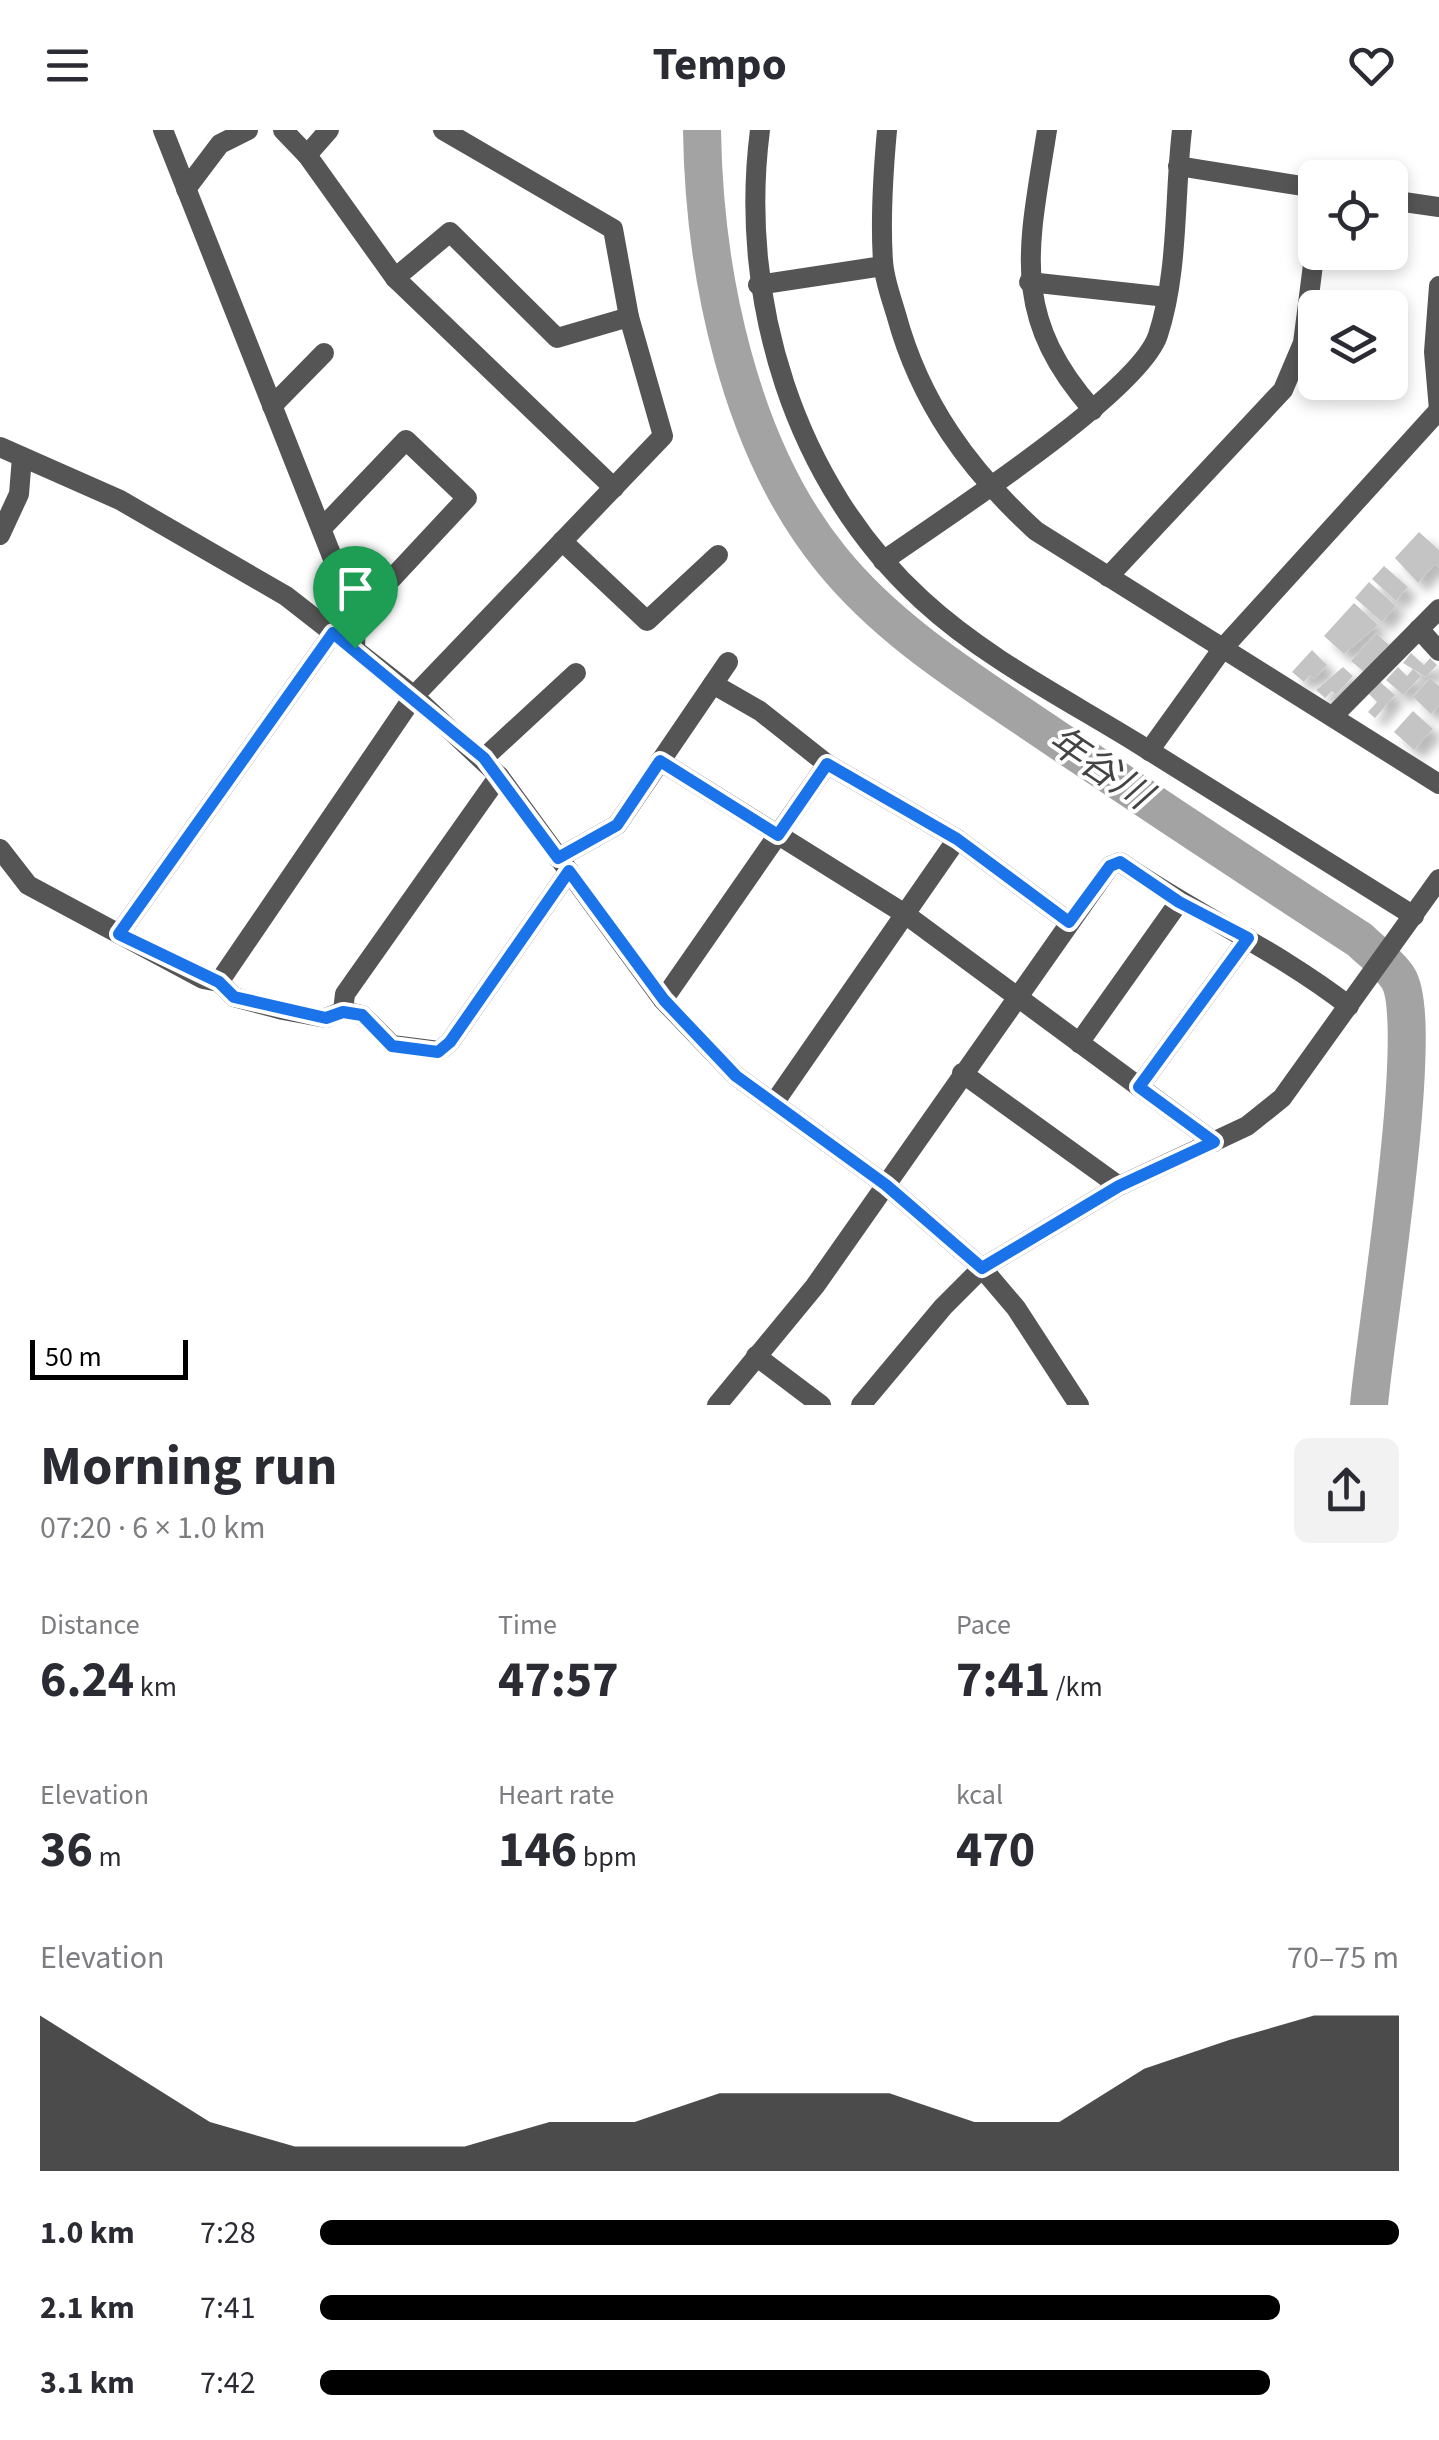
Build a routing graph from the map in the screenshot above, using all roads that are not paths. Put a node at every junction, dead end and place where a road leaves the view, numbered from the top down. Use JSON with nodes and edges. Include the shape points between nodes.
{"nodes":[{"id":1,"x":163,"y":130,"type":"edge"},
{"id":2,"x":248,"y":130,"type":"edge"},
{"id":3,"x":283,"y":130,"type":"edge"},
{"id":4,"x":329,"y":130,"type":"edge"},
{"id":5,"x":443,"y":130,"type":"edge"},
{"id":6,"x":760,"y":130,"type":"edge"},
{"id":7,"x":887,"y":130,"type":"edge"},
{"id":8,"x":1047,"y":130,"type":"edge"},
{"id":9,"x":1182,"y":130,"type":"edge"},
{"id":10,"x":307,"y":154,"type":"junction"},
{"id":11,"x":1178,"y":166,"type":"junction"},
{"id":12,"x":1298,"y":185,"type":"edge"},
{"id":13,"x":186,"y":189,"type":"junction"},
{"id":14,"x":1408,"y":203,"type":"edge"},
{"id":15,"x":1439,"y":207,"type":"edge"},
{"id":16,"x":883,"y":266,"type":"junction"},
{"id":17,"x":1312,"y":270,"type":"edge"},
{"id":18,"x":395,"y":278,"type":"junction"},
{"id":19,"x":1029,"y":282,"type":"junction"},
{"id":20,"x":758,"y":285,"type":"junction"},
{"id":21,"x":1439,"y":286,"type":"edge"},
{"id":22,"x":1166,"y":297,"type":"junction"},
{"id":23,"x":630,"y":318,"type":"junction"},
{"id":24,"x":1436,"y":352,"type":"edge"},
{"id":25,"x":324,"y":353,"type":"dead end"},
{"id":26,"x":272,"y":406,"type":"junction"},
{"id":27,"x":1093,"y":410,"type":"junction"},
{"id":28,"x":1439,"y":410,"type":"edge"},
{"id":29,"x":0,"y":447,"type":"edge"},
{"id":30,"x":22,"y":458,"type":"junction"},
{"id":31,"x":987,"y":487,"type":"junction"},
{"id":32,"x":614,"y":488,"type":"junction"},
{"id":33,"x":322,"y":528,"type":"junction"},
{"id":34,"x":0,"y":535,"type":"edge"},
{"id":35,"x":562,"y":541,"type":"junction"},
{"id":36,"x":718,"y":555,"type":"dead end"},
{"id":37,"x":883,"y":562,"type":"junction"},
{"id":38,"x":1108,"y":577,"type":"junction"},
{"id":39,"x":1439,"y":609,"type":"edge"},
{"id":40,"x":356,"y":618,"type":"junction"},
{"id":41,"x":1420,"y":629,"type":"junction"},
{"id":42,"x":333,"y":633,"type":"junction"},
{"id":43,"x":355,"y":648,"type":"junction"},
{"id":44,"x":1223,"y":648,"type":"junction"},
{"id":45,"x":1439,"y":651,"type":"edge"},
{"id":46,"x":728,"y":662,"type":"dead end"},
{"id":47,"x":576,"y":673,"type":"dead end"},
{"id":48,"x":713,"y":684,"type":"junction"},
{"id":49,"x":414,"y":696,"type":"junction"},
{"id":50,"x":1334,"y":715,"type":"junction"},
{"id":51,"x":1149,"y":751,"type":"junction"},
{"id":52,"x":484,"y":758,"type":"junction"},
{"id":53,"x":660,"y":761,"type":"junction"},
{"id":54,"x":827,"y":764,"type":"junction"},
{"id":55,"x":499,"y":776,"type":"junction"},
{"id":56,"x":1439,"y":784,"type":"edge"},
{"id":57,"x":778,"y":835,"type":"junction"},
{"id":58,"x":957,"y":839,"type":"junction"},
{"id":59,"x":0,"y":849,"type":"edge"},
{"id":60,"x":564,"y":864,"type":"junction"},
{"id":61,"x":1439,"y":879,"type":"edge"},
{"id":62,"x":1179,"y":902,"type":"junction"},
{"id":63,"x":904,"y":914,"type":"junction"},
{"id":64,"x":1414,"y":916,"type":"junction"},
{"id":65,"x":1069,"y":922,"type":"junction"},
{"id":66,"x":119,"y":934,"type":"junction"},
{"id":67,"x":1248,"y":938,"type":"junction"},
{"id":68,"x":219,"y":982,"type":"junction"},
{"id":69,"x":1016,"y":997,"type":"junction"},
{"id":70,"x":664,"y":1000,"type":"junction"},
{"id":71,"x":1353,"y":1002,"type":"junction"},
{"id":72,"x":343,"y":1012,"type":"junction"},
{"id":73,"x":1079,"y":1043,"type":"junction"},
{"id":74,"x":962,"y":1073,"type":"junction"},
{"id":75,"x":1139,"y":1087,"type":"junction"},
{"id":76,"x":774,"y":1103,"type":"junction"},
{"id":77,"x":1214,"y":1142,"type":"junction"},
{"id":78,"x":886,"y":1185,"type":"junction"},
{"id":79,"x":1119,"y":1186,"type":"junction"},
{"id":80,"x":982,"y":1268,"type":"junction"},
{"id":81,"x":756,"y":1356,"type":"junction"},
{"id":82,"x":717,"y":1405,"type":"edge"},
{"id":83,"x":821,"y":1405,"type":"edge"},
{"id":84,"x":861,"y":1405,"type":"edge"},
{"id":85,"x":1079,"y":1405,"type":"edge"}],
"edges":[{"from":1,"to":13,"type":"street"},
{"from":2,"to":13,"type":"street","via":[[220,144]]},
{"from":3,"to":10,"type":"street"},
{"from":4,"to":10,"type":"street"},
{"from":5,"to":23,"type":"street","via":[[613,229]]},
{"from":6,"to":20,"type":"street"},
{"from":7,"to":16,"type":"street"},
{"from":8,"to":19,"type":"street"},
{"from":9,"to":11,"type":"street"},
{"from":10,"to":18,"type":"street"},
{"from":11,"to":12,"type":"street"},
{"from":11,"to":22,"type":"street"},
{"from":13,"to":26,"type":"street"},
{"from":14,"to":15,"type":"street"},
{"from":16,"to":20,"type":"street"},
{"from":16,"to":31,"type":"street","via":[[908,358],[943,427]]},
{"from":17,"to":38,"type":"street","via":[[1303,343],[1283,390]]},
{"from":18,"to":23,"type":"street","via":[[450,232],[557,338]]},
{"from":18,"to":32,"type":"street"},
{"from":19,"to":22,"type":"street"},
{"from":19,"to":27,"type":"street","via":[[1060,373]]},
{"from":20,"to":37,"type":"street","via":[[773,349],[814,450]]},
{"from":21,"to":24,"type":"street"},
{"from":22,"to":27,"type":"street","via":[[1158,339],[1130,378]]},
{"from":23,"to":32,"type":"street","via":[[664,436]]},
{"from":24,"to":28,"type":"street"},
{"from":25,"to":26,"type":"street"},
{"from":26,"to":33,"type":"street"},
{"from":27,"to":31,"type":"street"},
{"from":28,"to":44,"type":"street"},
{"from":29,"to":30,"type":"street"},
{"from":30,"to":34,"type":"street","via":[[19,494]]},
{"from":30,"to":42,"type":"street","via":[[120,500],[286,596]]},
{"from":31,"to":37,"type":"street"},
{"from":31,"to":38,"type":"street","via":[[1036,531]]},
{"from":32,"to":35,"type":"street"},
{"from":33,"to":40,"type":"street"},
{"from":33,"to":40,"type":"street","via":[[406,440],[467,498]]},
{"from":35,"to":36,"type":"street","via":[[647,621]]},
{"from":35,"to":49,"type":"street"},
{"from":37,"to":51,"type":"street","via":[[964,636]]},
{"from":38,"to":44,"type":"street"},
{"from":39,"to":41,"type":"street"},
{"from":40,"to":43,"type":"street"},
{"from":41,"to":45,"type":"street"},
{"from":41,"to":50,"type":"street"},
{"from":42,"to":43,"type":"street"},
{"from":42,"to":66,"type":"street"},
{"from":43,"to":49,"type":"street"},
{"from":44,"to":50,"type":"street"},
{"from":44,"to":51,"type":"street"},
{"from":46,"to":48,"type":"street"},
{"from":47,"to":52,"type":"street"},
{"from":48,"to":53,"type":"street"},
{"from":48,"to":54,"type":"street"},
{"from":49,"to":52,"type":"street"},
{"from":49,"to":68,"type":"street"},
{"from":50,"to":56,"type":"street"},
{"from":51,"to":64,"type":"street"},
{"from":52,"to":55,"type":"street"},
{"from":53,"to":57,"type":"street"},
{"from":53,"to":60,"type":"street","via":[[617,825]]},
{"from":54,"to":57,"type":"street"},
{"from":54,"to":58,"type":"street"},
{"from":55,"to":60,"type":"street"},
{"from":55,"to":72,"type":"street","via":[[345,994]]},
{"from":57,"to":63,"type":"street"},
{"from":57,"to":70,"type":"street"},
{"from":58,"to":63,"type":"street"},
{"from":58,"to":65,"type":"street"},
{"from":59,"to":66,"type":"street","via":[[28,885]]},
{"from":60,"to":70,"type":"street"},
{"from":60,"to":72,"type":"street","via":[[438,1052],[392,1046],[362,1015]]},
{"from":61,"to":64,"type":"street"},
{"from":62,"to":65,"type":"street","via":[[1120,862],[1110,866]]},
{"from":62,"to":67,"type":"street"},
{"from":62,"to":73,"type":"street"},
{"from":63,"to":69,"type":"street"},
{"from":63,"to":76,"type":"street"},
{"from":64,"to":71,"type":"street"},
{"from":65,"to":69,"type":"street"},
{"from":66,"to":68,"type":"street"},
{"from":67,"to":71,"type":"street"},
{"from":67,"to":75,"type":"street"},
{"from":68,"to":72,"type":"street","via":[[234,997],[283,1010],[326,1018]]},
{"from":69,"to":73,"type":"street"},
{"from":69,"to":74,"type":"street"},
{"from":70,"to":76,"type":"street","via":[[736,1076]]},
{"from":71,"to":77,"type":"street","via":[[1282,1098],[1248,1126]]},
{"from":73,"to":75,"type":"street"},
{"from":74,"to":78,"type":"street"},
{"from":74,"to":79,"type":"street"},
{"from":75,"to":77,"type":"street"},
{"from":76,"to":78,"type":"street"},
{"from":77,"to":79,"type":"street"},
{"from":78,"to":80,"type":"street"},
{"from":78,"to":81,"type":"street","via":[[816,1286]]},
{"from":79,"to":80,"type":"street"},
{"from":80,"to":84,"type":"street"},
{"from":80,"to":85,"type":"street"},
{"from":81,"to":82,"type":"street"},
{"from":81,"to":83,"type":"street"}]}
